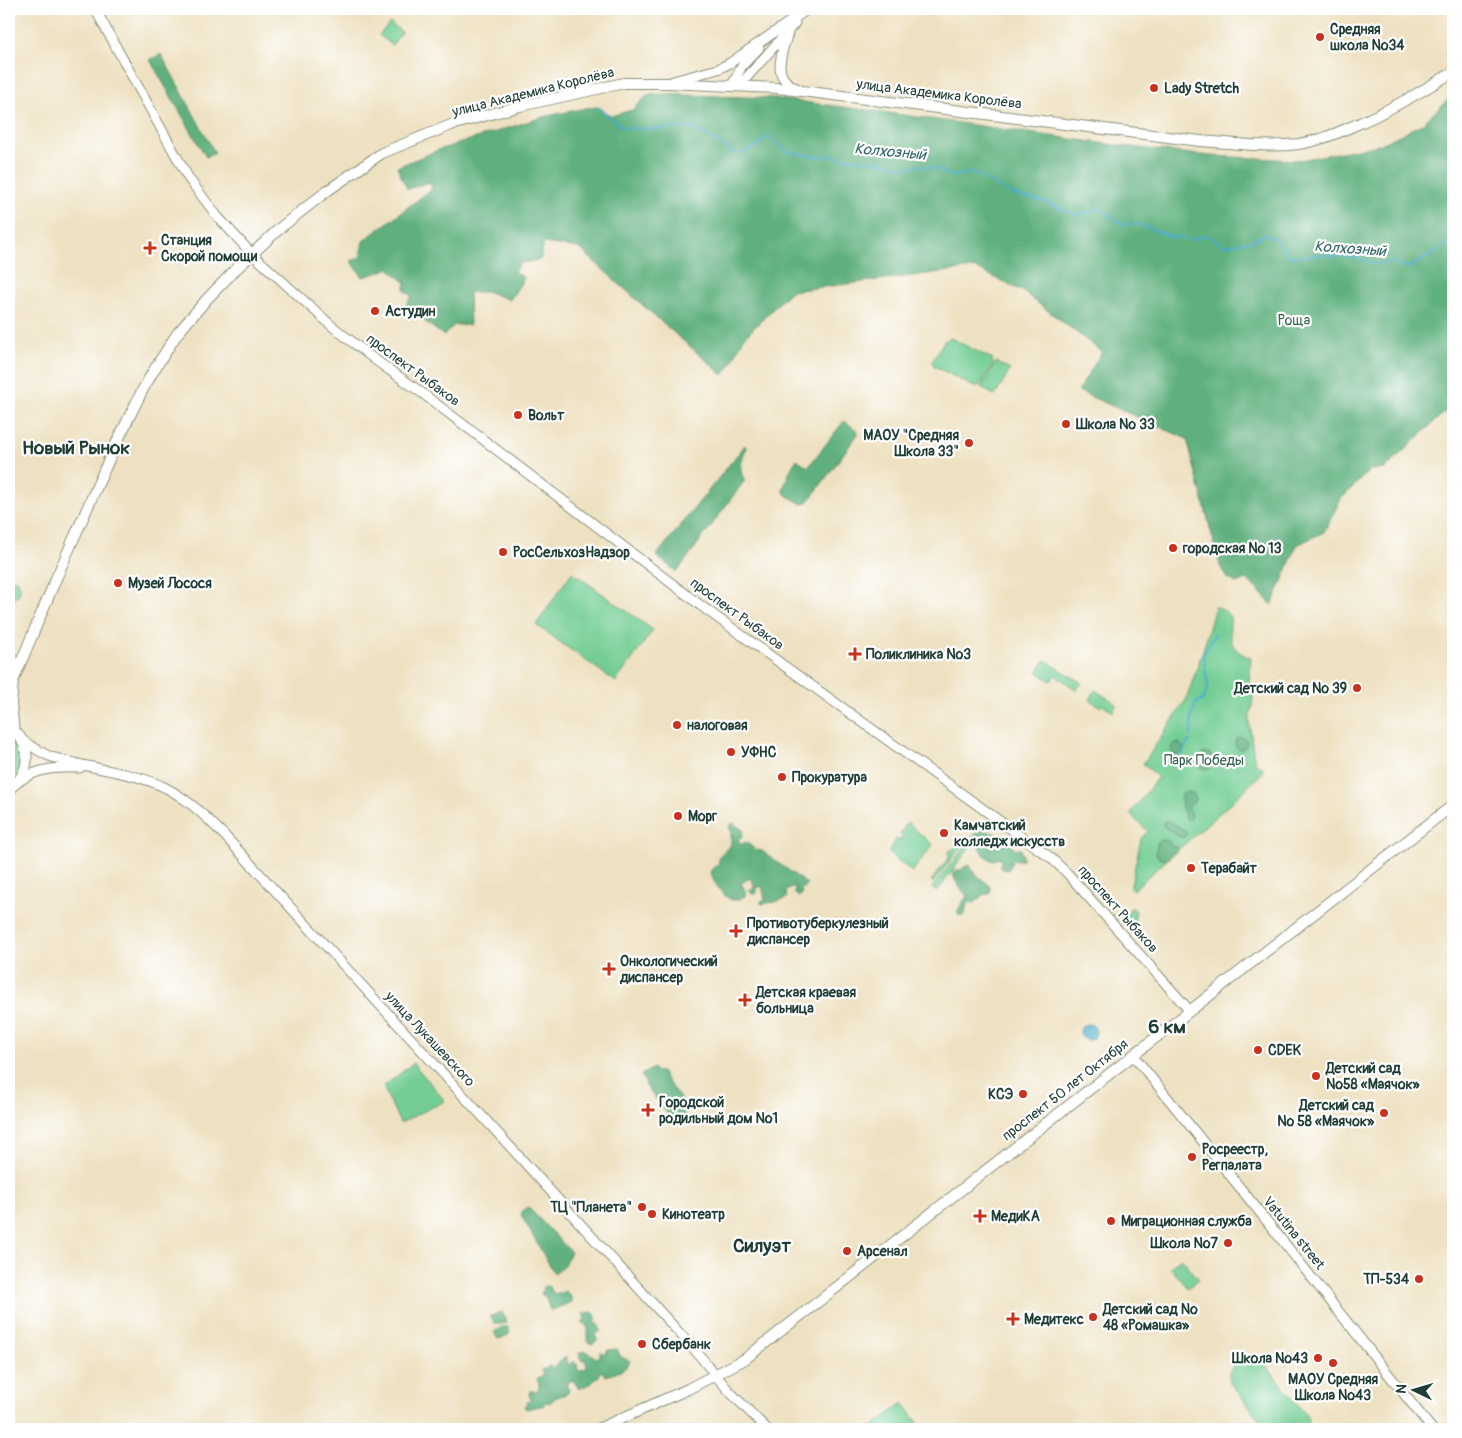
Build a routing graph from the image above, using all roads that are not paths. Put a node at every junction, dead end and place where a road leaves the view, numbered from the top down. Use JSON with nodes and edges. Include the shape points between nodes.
{"nodes":[{"id":1,"x":96,"y":9,"type":"edge"},
{"id":2,"x":807,"y":10,"type":"edge"},
{"id":3,"x":788,"y":30,"type":"junction"},
{"id":4,"x":776,"y":32,"type":"junction"},
{"id":5,"x":1453,"y":72,"type":"edge"},
{"id":6,"x":668,"y":83,"type":"junction"},
{"id":7,"x":736,"y":85,"type":"junction"},
{"id":8,"x":802,"y":90,"type":"junction"},
{"id":9,"x":252,"y":254,"type":"junction"},
{"id":10,"x":11,"y":685,"type":"edge"},
{"id":11,"x":12,"y":728,"type":"edge"},
{"id":12,"x":22,"y":740,"type":"junction"},
{"id":13,"x":93,"y":768,"type":"junction"},
{"id":14,"x":12,"y":786,"type":"edge"},
{"id":15,"x":1453,"y":805,"type":"edge"},
{"id":16,"x":1190,"y":1011,"type":"junction"},
{"id":17,"x":1133,"y":1055,"type":"junction"},
{"id":18,"x":716,"y":1375,"type":"junction"},
{"id":19,"x":598,"y":1429,"type":"edge"},
{"id":20,"x":767,"y":1429,"type":"edge"},
{"id":21,"x":1432,"y":1429,"type":"edge"}],
"edges":[{"from":1,"to":9,"type":"main road","name":"проспект Рыбаков","via":[[189,179]]},
{"from":2,"to":3,"type":"main road"},
{"from":2,"to":4,"type":"main road"},
{"from":3,"to":7,"type":"main road"},
{"from":3,"to":8,"type":"main road","via":[[780,59],[781,74],[792,87]]},
{"from":4,"to":6,"type":"main road","via":[[718,69]]},
{"from":4,"to":7,"type":"main road","via":[[742,66]]},
{"from":5,"to":8,"type":"main road","name":"улица Академика Королёва","via":[[1404,102],[1345,130],[1306,143],[1274,146],[1190,140]]},
{"from":6,"to":7,"type":"main road","name":"улица Академика Королёва"},
{"from":6,"to":9,"type":"main road","name":"улица Академика Королёва","via":[[624,83],[520,106],[451,125],[382,153],[327,190]]},
{"from":7,"to":8,"type":"main road","name":"улица Академика Королёва"},
{"from":9,"to":10,"type":"main road","name":"улица Академика Королёва","via":[[177,334],[146,384],[104,469]]},
{"from":9,"to":16,"type":"main road","name":"проспект Рыбаков","via":[[374,359],[704,608],[1051,858]]},
{"from":10,"to":11,"type":"main road","name":"улица Академика Королёва"},
{"from":11,"to":12,"type":"main road"},
{"from":12,"to":13,"type":"main road","name":"улица Лукашевского","via":[[47,755]]},
{"from":12,"to":14,"type":"main road","via":[[26,763],[23,774]]},
{"from":13,"to":14,"type":"main road","name":"улица Лукашевского","via":[[44,770],[30,774]]},
{"from":13,"to":18,"type":"main road","name":"улица Лукашевского","via":[[163,786],[189,802],[217,828],[526,1163]]},
{"from":15,"to":16,"type":"main road","name":"проспект 50 лет Октября"},
{"from":16,"to":17,"type":"main road","name":"проспект 50 лет Октября"},
{"from":17,"to":18,"type":"main road","name":"проспект 50 лет Октября","via":[[744,1359]]},
{"from":17,"to":21,"type":"main road","name":"Vatutina street"},
{"from":18,"to":19,"type":"main road","name":"проспект 50 лет Октября"},
{"from":18,"to":20,"type":"main road","name":"улица Лукашевского"}]}
